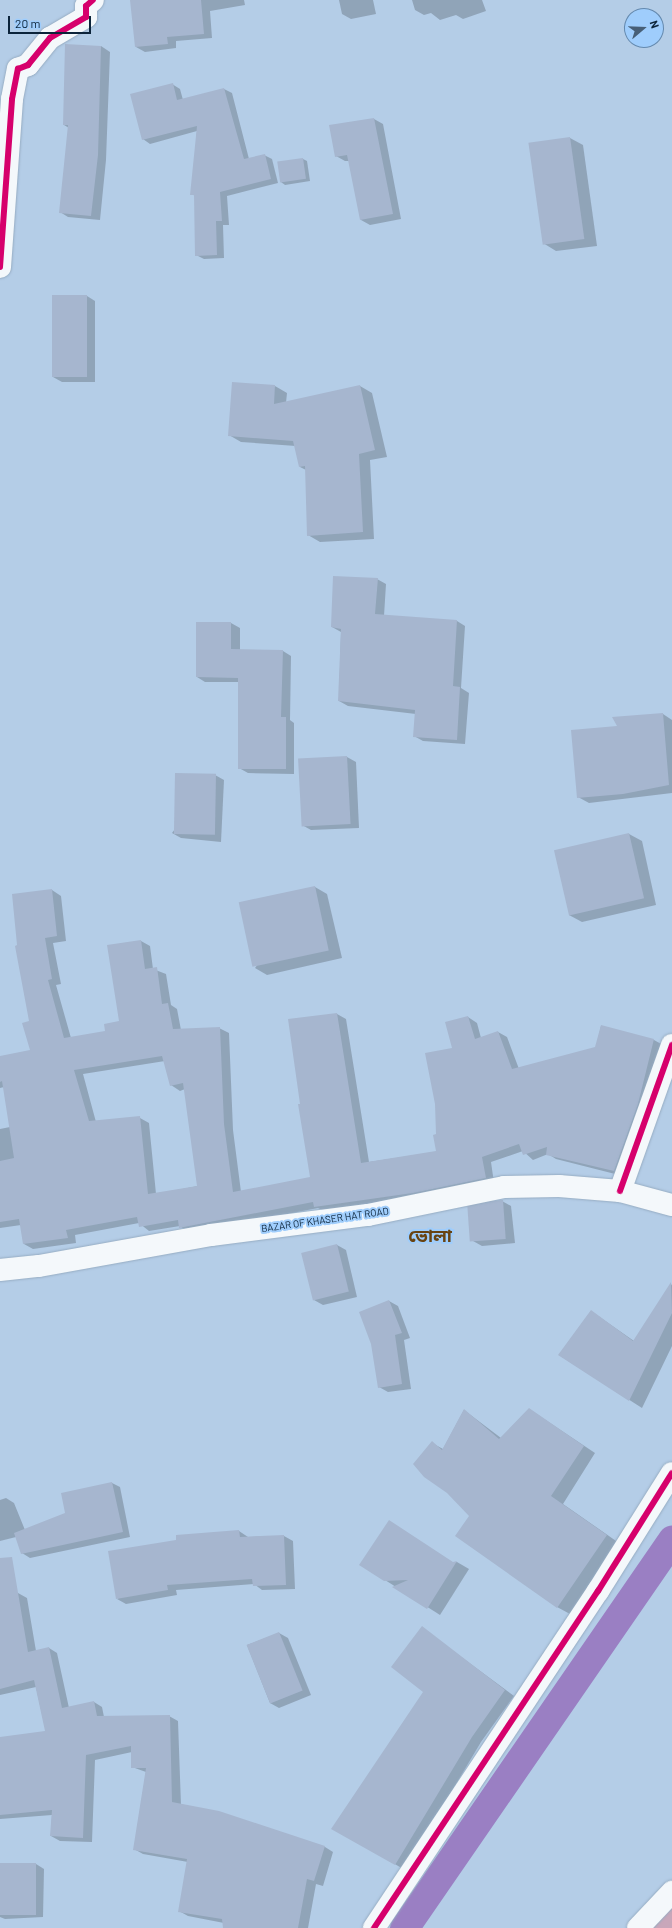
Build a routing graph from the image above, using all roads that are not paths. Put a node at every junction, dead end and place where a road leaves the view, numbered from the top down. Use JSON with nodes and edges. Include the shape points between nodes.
{"nodes":[{"id":1,"x":93,"y":0,"type":"edge"},
{"id":2,"x":0,"y":266,"type":"edge"},
{"id":3,"x":672,"y":1045,"type":"edge"},
{"id":4,"x":620,"y":1190,"type":"junction"},
{"id":5,"x":672,"y":1205,"type":"edge"},
{"id":6,"x":0,"y":1270,"type":"edge"},
{"id":7,"x":672,"y":1473,"type":"edge"},
{"id":8,"x":672,"y":1892,"type":"edge"},
{"id":9,"x":374,"y":1928,"type":"edge"},
{"id":10,"x":638,"y":1928,"type":"edge"}],
"edges":[{"from":1,"to":2,"type":"street","via":[[86,6],[86,17],[50,38],[28,65],[18,69],[12,99]]},
{"from":3,"to":4,"type":"street"},
{"from":4,"to":5,"type":"street","name":"BAZAR OF KHASER HAT ROAD"},
{"from":4,"to":6,"type":"street","name":"BAZAR OF KHASER HAT ROAD","via":[[559,1186],[504,1187],[368,1215],[211,1235],[39,1266]]},
{"from":7,"to":9,"type":"street","via":[[598,1591]]},
{"from":8,"to":10,"type":"street"}]}
